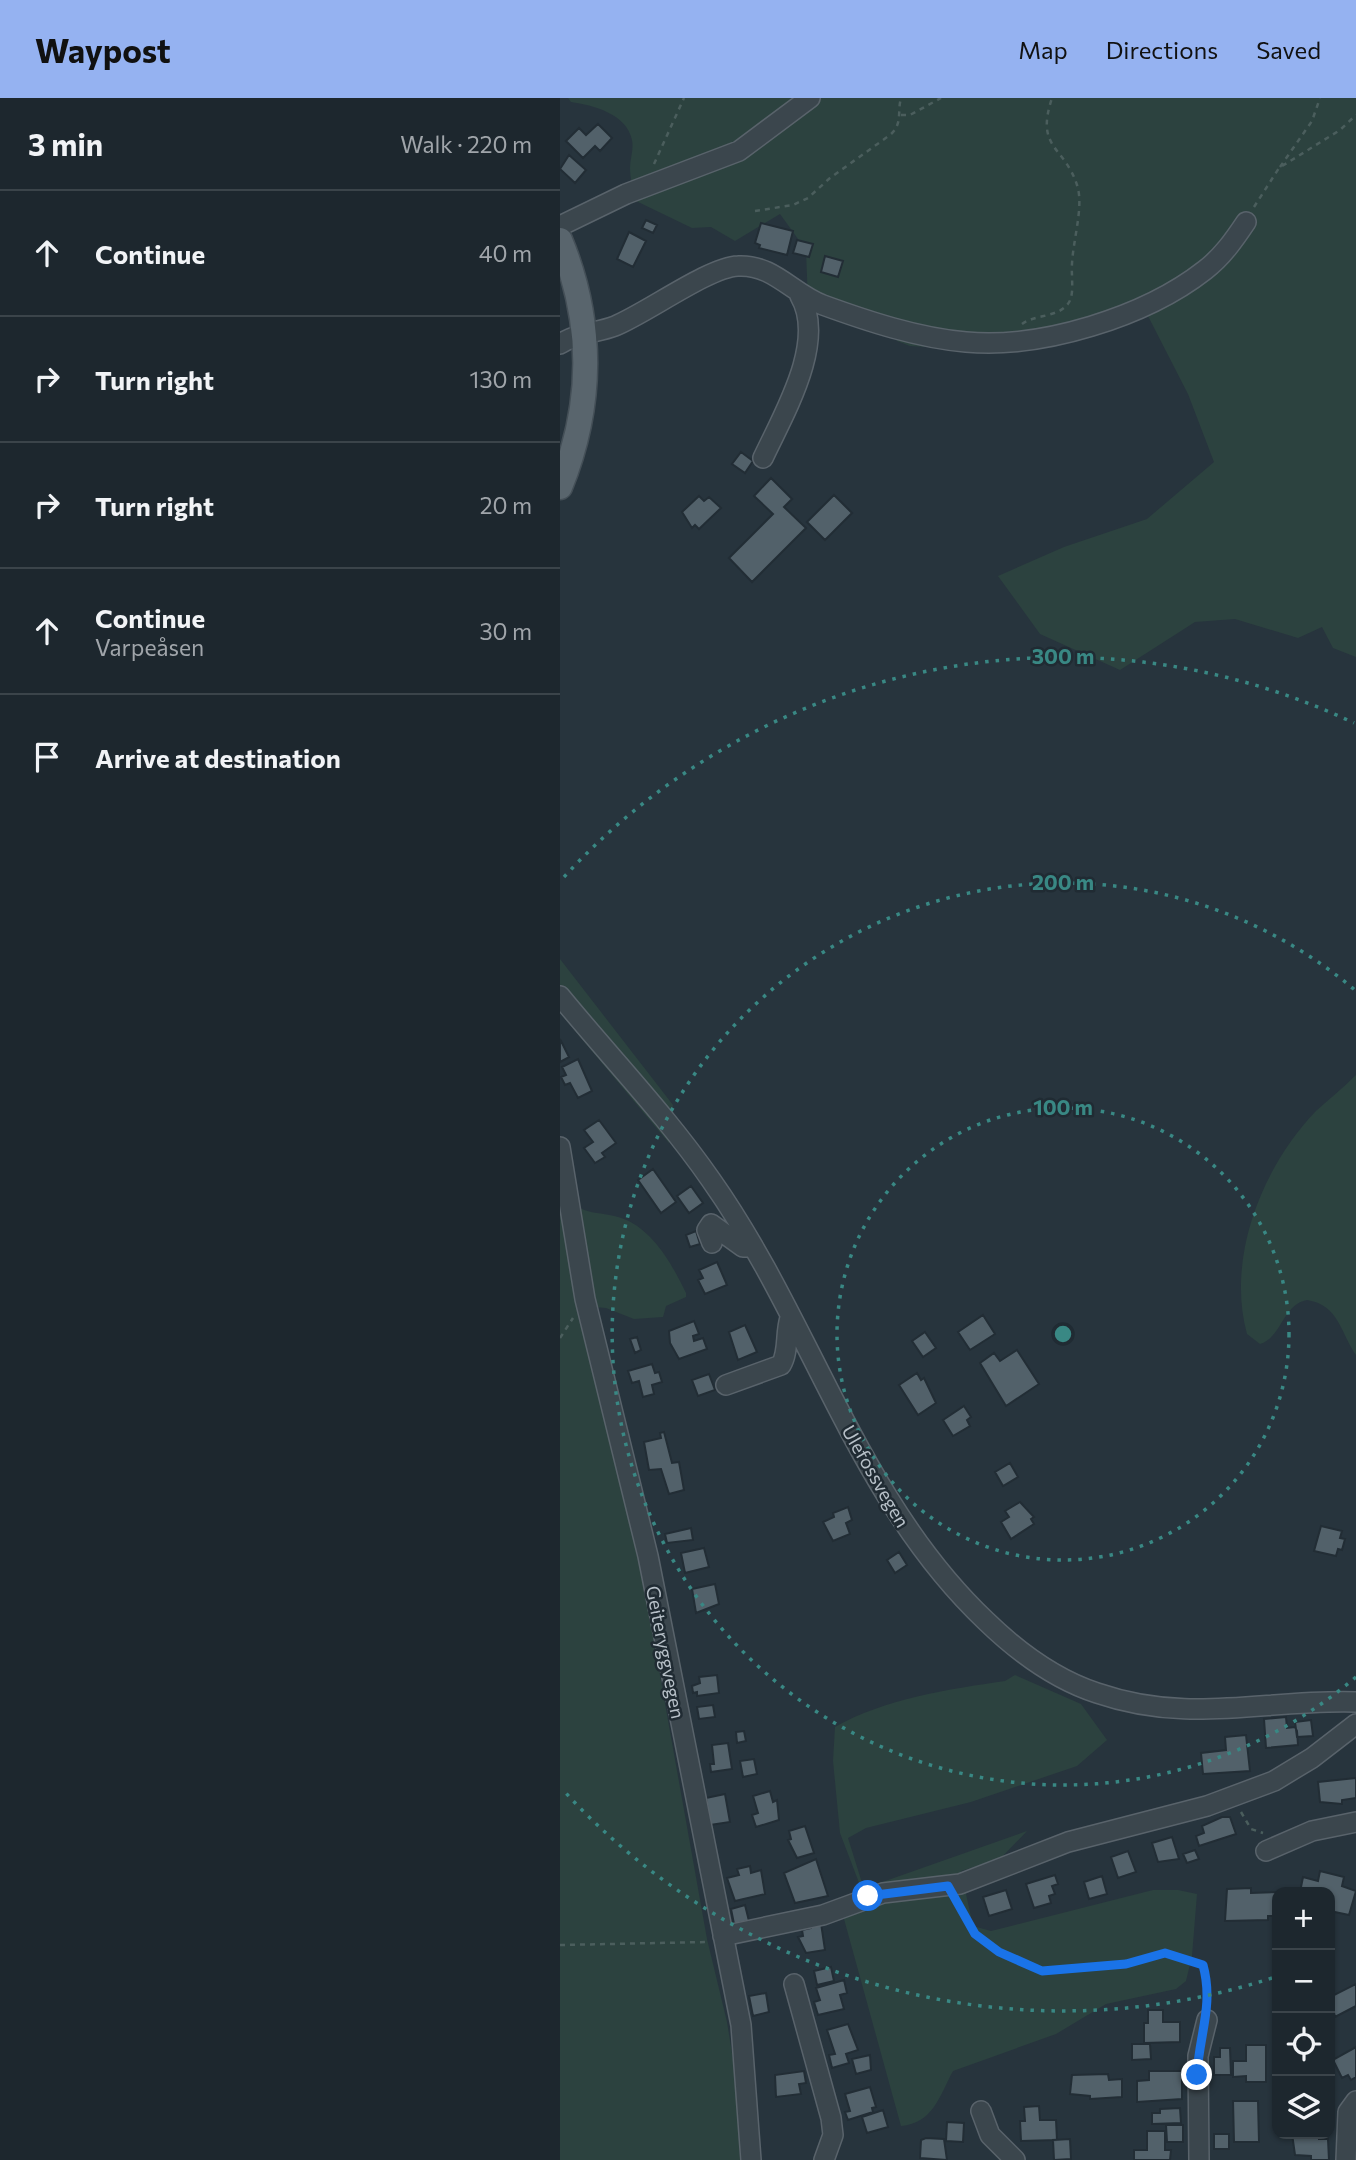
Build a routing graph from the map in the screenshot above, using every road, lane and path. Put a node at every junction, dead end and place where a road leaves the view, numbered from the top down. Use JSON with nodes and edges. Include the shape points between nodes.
{"nodes":[{"id":1,"x":684,"y":98,"type":"edge"},
{"id":2,"x":810,"y":98,"type":"edge"},
{"id":3,"x":901,"y":98,"type":"edge"},
{"id":4,"x":941,"y":98,"type":"edge"},
{"id":5,"x":1052,"y":98,"type":"edge"},
{"id":6,"x":1320,"y":98,"type":"edge"},
{"id":7,"x":901,"y":115,"type":"junction"},
{"id":8,"x":1356,"y":115,"type":"edge"},
{"id":9,"x":1279,"y":168,"type":"junction"},
{"id":10,"x":644,"y":187,"type":"junction"},
{"id":11,"x":755,"y":211,"type":"dead end"},
{"id":12,"x":1246,"y":222,"type":"joint"},
{"id":13,"x":560,"y":226,"type":"edge"},
{"id":14,"x":560,"y":240,"type":"edge"},
{"id":15,"x":800,"y":296,"type":"junction"},
{"id":16,"x":586,"y":334,"type":"junction"},
{"id":17,"x":1012,"y":341,"type":"junction"},
{"id":18,"x":560,"y":344,"type":"edge"},
{"id":19,"x":763,"y":458,"type":"dead end"},
{"id":20,"x":560,"y":487,"type":"edge"},
{"id":21,"x":560,"y":996,"type":"edge"},
{"id":22,"x":560,"y":1147,"type":"edge"},
{"id":23,"x":712,"y":1243,"type":"dead end"},
{"id":24,"x":752,"y":1247,"type":"junction"},
{"id":25,"x":790,"y":1318,"type":"junction"},
{"id":26,"x":726,"y":1385,"type":"dead end"},
{"id":27,"x":1356,"y":1702,"type":"edge"},
{"id":28,"x":1356,"y":1724,"type":"edge"},
{"id":29,"x":1232,"y":1797,"type":"junction"},
{"id":30,"x":1356,"y":1822,"type":"edge"},
{"id":31,"x":1267,"y":1843,"type":"joint"},
{"id":32,"x":948,"y":1886,"type":"junction"},
{"id":33,"x":724,"y":1938,"type":"junction"},
{"id":34,"x":560,"y":1945,"type":"edge"},
{"id":35,"x":794,"y":1984,"type":"dead end"},
{"id":36,"x":1207,"y":2020,"type":"joint"},
{"id":37,"x":1356,"y":2101,"type":"edge"},
{"id":38,"x":981,"y":2111,"type":"dead end"},
{"id":39,"x":751,"y":2160,"type":"edge"},
{"id":40,"x":824,"y":2160,"type":"edge"},
{"id":41,"x":1015,"y":2160,"type":"edge"},
{"id":42,"x":1199,"y":2160,"type":"edge"},
{"id":43,"x":1346,"y":2160,"type":"edge"}],
"edges":[{"from":1,"to":10,"type":"path"},
{"from":2,"to":10,"type":"street","via":[[739,151]]},
{"from":3,"to":7,"type":"path"},
{"from":4,"to":7,"type":"path","via":[[910,115]]},
{"from":5,"to":17,"type":"path","via":[[1044,123],[1050,142],[1070,167],[1079,195],[1070,303],[1063,310],[1024,321]]},
{"from":6,"to":9,"type":"path","via":[[1312,121]]},
{"from":7,"to":11,"type":"path","via":[[895,131],[808,198]]},
{"from":8,"to":9,"type":"path"},
{"from":9,"to":12,"type":"path"},
{"from":10,"to":13,"type":"street"},
{"from":12,"to":17,"type":"street","via":[[1228,248],[1176,289],[1094,325]]},
{"from":14,"to":16,"type":"main road","via":[[578,289]]},
{"from":15,"to":16,"type":"street","via":[[765,270],[727,268],[615,326]]},
{"from":15,"to":17,"type":"street","via":[[946,340]]},
{"from":15,"to":19,"type":"street","via":[[808,315],[802,369]]},
{"from":16,"to":18,"type":"street"},
{"from":16,"to":20,"type":"main road","via":[[580,426]]},
{"from":21,"to":24,"type":"street","name":"Ulefossvegen","via":[[711,1179]]},
{"from":22,"to":33,"type":"street","name":"Geiteryggvegen","via":[[585,1299],[648,1556]]},
{"from":23,"to":24,"type":"street","via":[[707,1230],[710,1224],[743,1247]]},
{"from":24,"to":25,"type":"street","name":"Ulefossvegen"},
{"from":25,"to":26,"type":"street","via":[[781,1366]]},
{"from":25,"to":27,"type":"street","name":"Ulefossvegen","via":[[876,1482],[910,1535],[948,1585],[1035,1662],[1094,1692],[1174,1710]]},
{"from":28,"to":29,"type":"street","via":[[1294,1770]]},
{"from":29,"to":31,"type":"path","via":[[1251,1829]]},
{"from":29,"to":32,"type":"street","via":[[1068,1842]]},
{"from":30,"to":31,"type":"street"},
{"from":32,"to":33,"type":"street","via":[[883,1892],[822,1915]]},
{"from":32,"to":36,"type":"path","via":[[975,1934],[999,1952],[1042,1971],[1126,1964],[1165,1953],[1203,1965],[1208,1982]]},
{"from":33,"to":34,"type":"path"},
{"from":33,"to":39,"type":"street","name":"Geiteryggvegen","via":[[741,2025]]},
{"from":35,"to":40,"type":"street","via":[[831,2118],[833,2135]]},
{"from":36,"to":42,"type":"street","via":[[1198,2056]]},
{"from":37,"to":43,"type":"street","via":[[1348,2112]]},
{"from":38,"to":41,"type":"street","via":[[990,2135]]}]}
